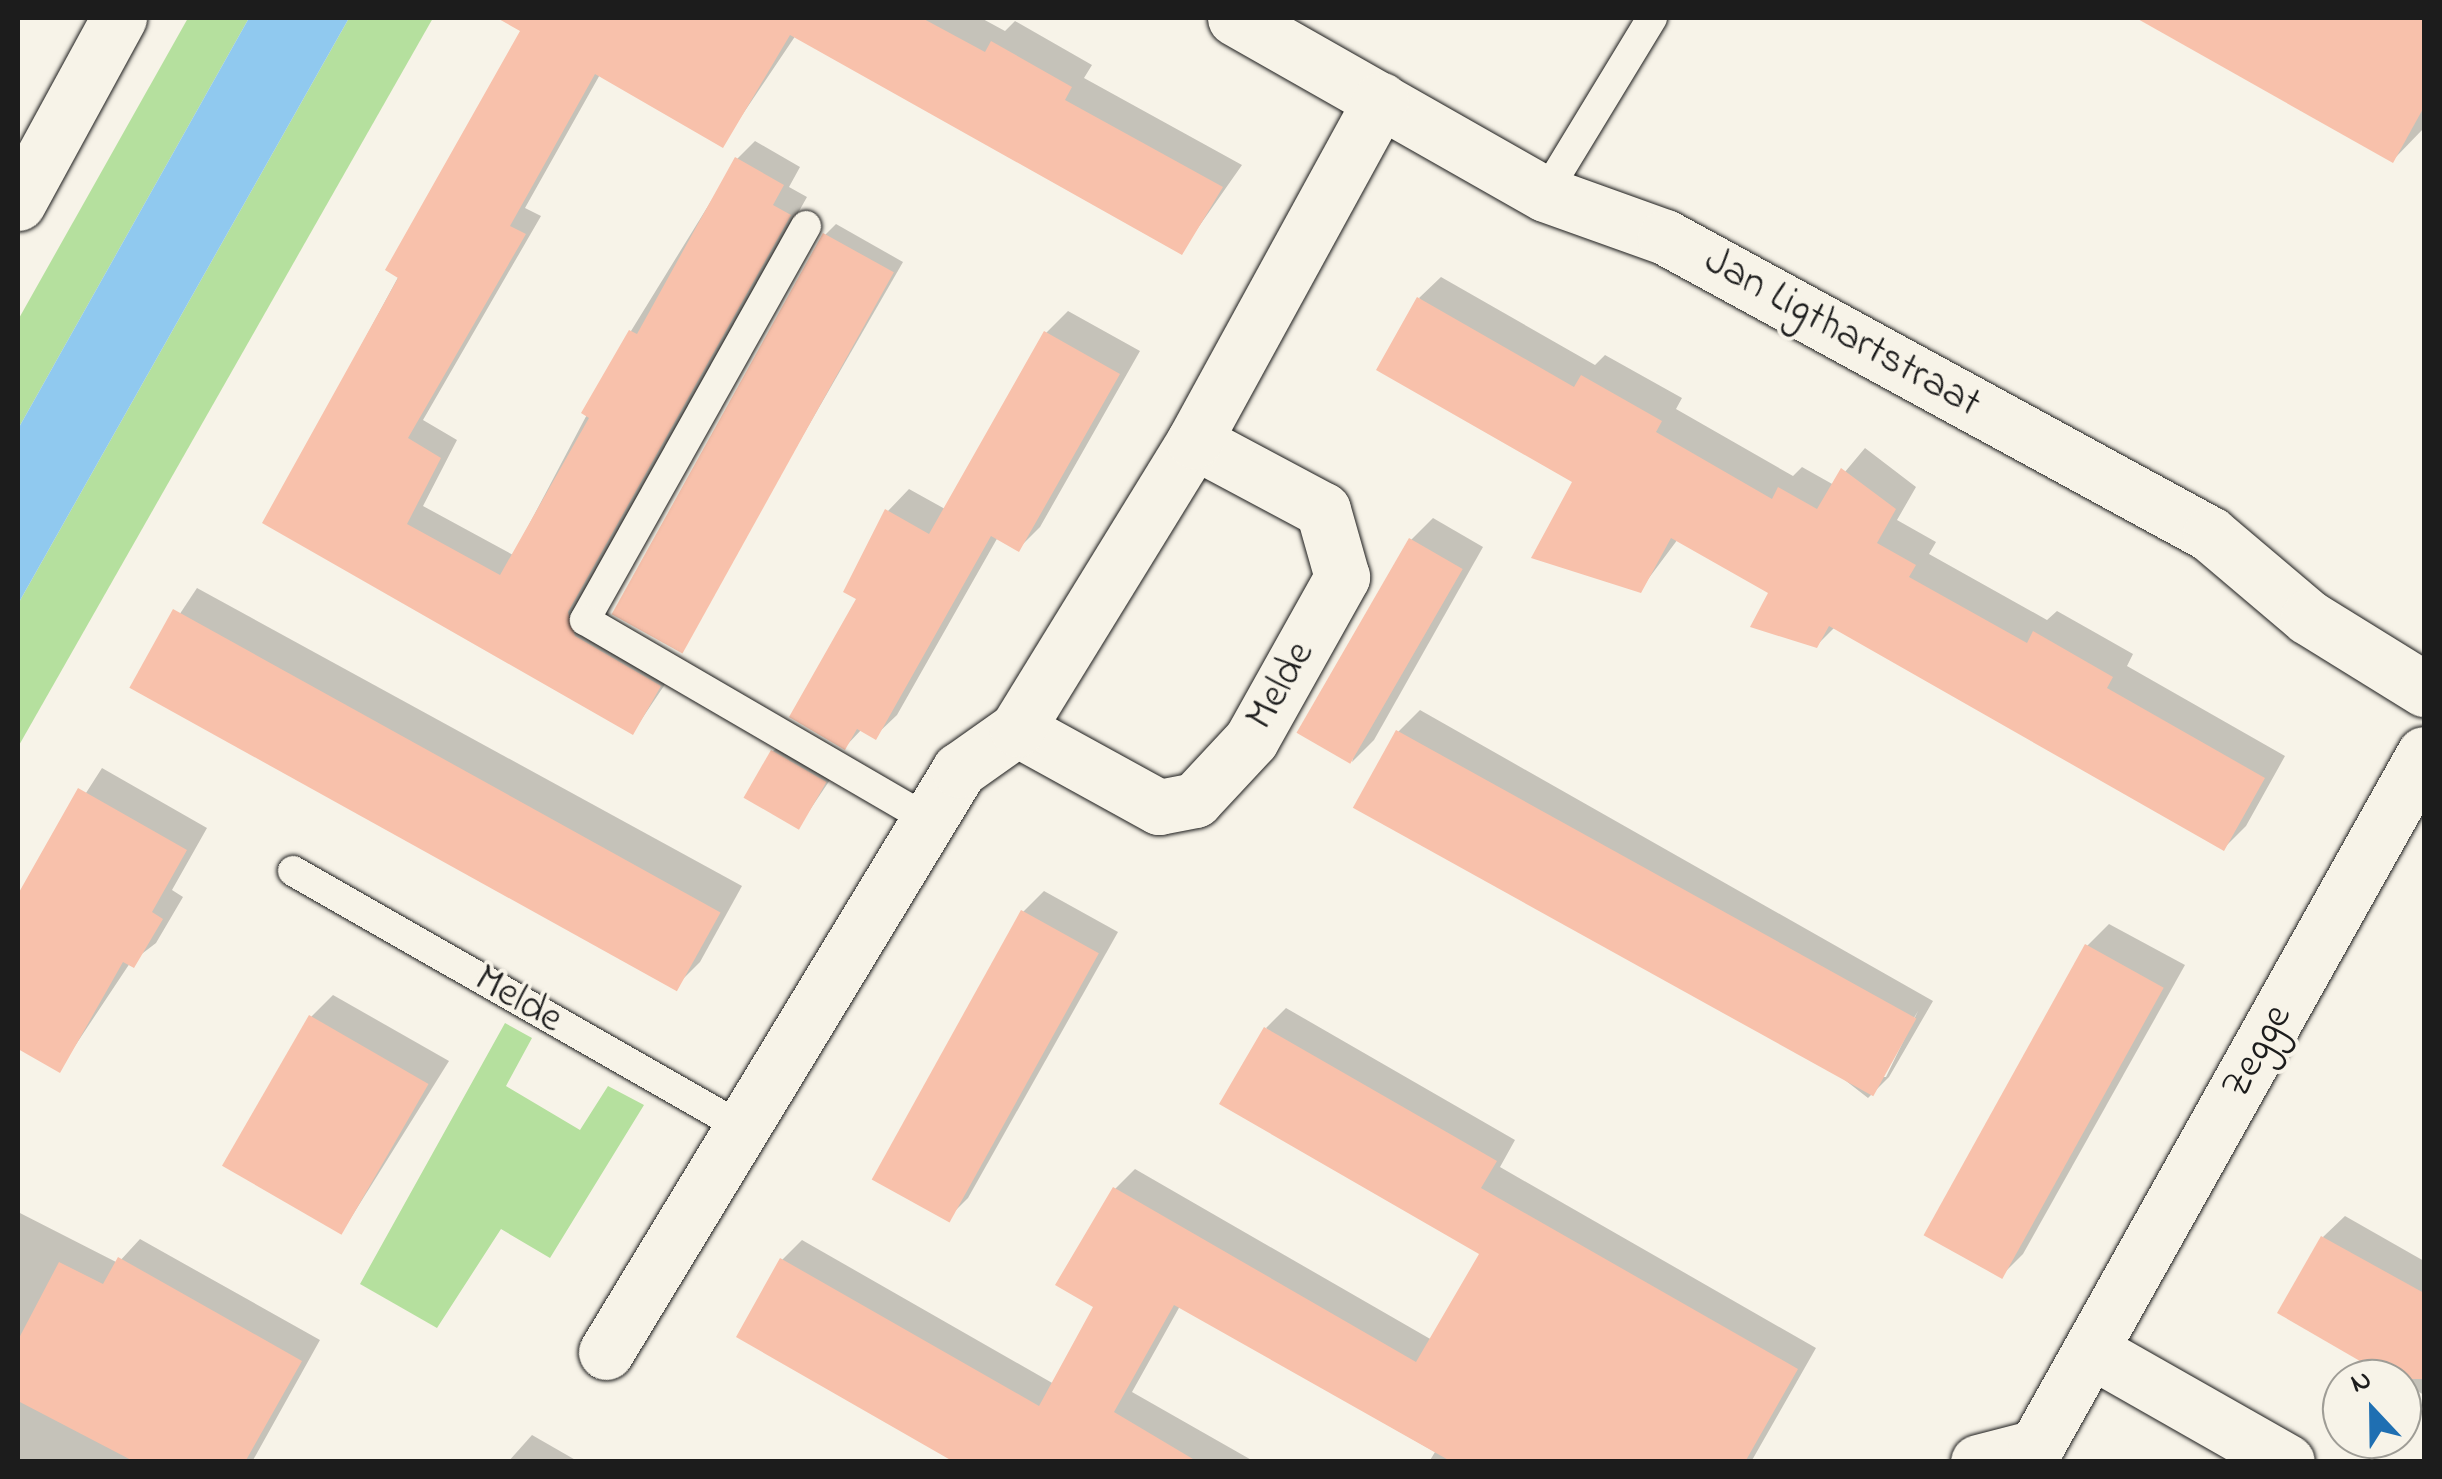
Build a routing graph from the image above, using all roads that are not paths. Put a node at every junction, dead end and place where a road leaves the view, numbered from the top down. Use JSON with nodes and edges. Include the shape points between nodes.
{"nodes":[{"id":1,"x":120,"y":18,"type":"edge"},
{"id":2,"x":1235,"y":18,"type":"edge"},
{"id":3,"x":1652,"y":18,"type":"edge"},
{"id":4,"x":1381,"y":100,"type":"junction"},
{"id":5,"x":1545,"y":194,"type":"junction"},
{"id":6,"x":18,"y":203,"type":"edge"},
{"id":7,"x":806,"y":226,"type":"dead end"},
{"id":8,"x":1194,"y":441,"type":"junction"},
{"id":9,"x":2424,"y":689,"type":"edge"},
{"id":10,"x":1017,"y":729,"type":"junction"},
{"id":11,"x":2424,"y":754,"type":"edge"},
{"id":12,"x":929,"y":820,"type":"junction"},
{"id":13,"x":294,"y":872,"type":"dead end"},
{"id":14,"x":743,"y":1128,"type":"junction"},
{"id":15,"x":2092,"y":1351,"type":"junction"},
{"id":16,"x":606,"y":1352,"type":"dead end"},
{"id":17,"x":1978,"y":1462,"type":"edge"},
{"id":18,"x":2287,"y":1462,"type":"edge"}],
"edges":[{"from":1,"to":6,"type":"street"},
{"from":2,"to":4,"type":"street","name":"Jan Ligthartstraat"},
{"from":3,"to":5,"type":"lane"},
{"from":4,"to":5,"type":"street","name":"Jan Ligthartstraat"},
{"from":4,"to":8,"type":"street"},
{"from":5,"to":9,"type":"street","name":"Jan Ligthartstraat","via":[[1665,236],[2210,534],[2308,617]]},
{"from":7,"to":12,"type":"lane","via":[[585,620]]},
{"from":8,"to":10,"type":"street"},
{"from":8,"to":10,"type":"street","name":"Melde","via":[[1323,510],[1342,578],[1251,740],[1195,800],[1159,806]]},
{"from":10,"to":12,"type":"street","via":[[959,770]]},
{"from":11,"to":15,"type":"street","name":"Zegge"},
{"from":12,"to":14,"type":"street"},
{"from":13,"to":14,"type":"lane","name":"Melde"},
{"from":14,"to":16,"type":"street"},
{"from":15,"to":17,"type":"street","name":"Zegge","via":[[2036,1447]]},
{"from":15,"to":18,"type":"street"}]}
